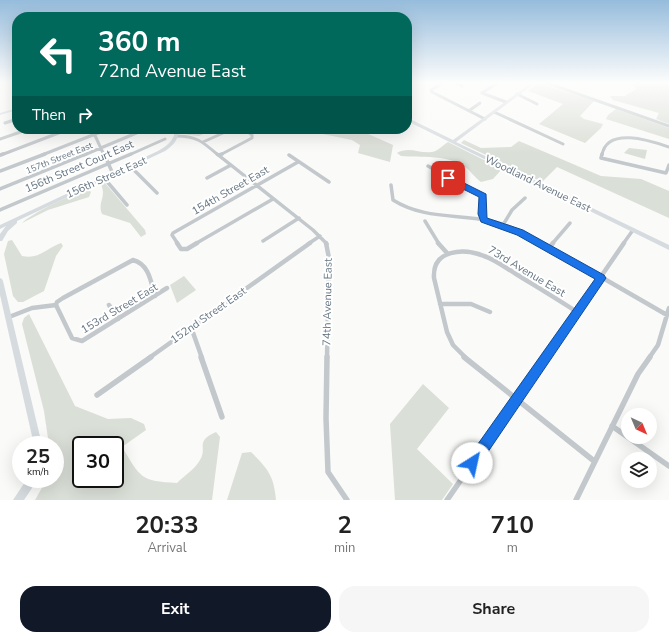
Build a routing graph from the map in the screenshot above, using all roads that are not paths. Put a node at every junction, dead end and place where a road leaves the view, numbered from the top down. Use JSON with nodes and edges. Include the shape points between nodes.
{"nodes":[{"id":1,"x":462,"y":106,"type":"edge"},
{"id":2,"x":475,"y":106,"type":"edge"},
{"id":3,"x":501,"y":106,"type":"edge"},
{"id":4,"x":613,"y":106,"type":"edge"},
{"id":5,"x":12,"y":110,"type":"edge"},
{"id":6,"x":470,"y":110,"type":"junction"},
{"id":7,"x":494,"y":112,"type":"junction"},
{"id":8,"x":0,"y":114,"type":"edge"},
{"id":9,"x":485,"y":119,"type":"junction"},
{"id":10,"x":12,"y":121,"type":"edge"},
{"id":11,"x":412,"y":122,"type":"edge"},
{"id":12,"x":5,"y":124,"type":"dead end"},
{"id":13,"x":669,"y":126,"type":"edge"},
{"id":14,"x":14,"y":134,"type":"edge"},
{"id":15,"x":55,"y":134,"type":"edge"},
{"id":16,"x":94,"y":134,"type":"joint"},
{"id":17,"x":134,"y":134,"type":"edge"},
{"id":18,"x":221,"y":134,"type":"edge"},
{"id":19,"x":251,"y":134,"type":"edge"},
{"id":20,"x":176,"y":136,"type":"joint"},
{"id":21,"x":0,"y":139,"type":"edge"},
{"id":22,"x":165,"y":139,"type":"dead end"},
{"id":23,"x":203,"y":142,"type":"junction"},
{"id":24,"x":453,"y":142,"type":"junction"},
{"id":25,"x":563,"y":144,"type":"dead end"},
{"id":26,"x":669,"y":148,"type":"edge"},
{"id":27,"x":100,"y":149,"type":"junction"},
{"id":28,"x":0,"y":154,"type":"edge"},
{"id":29,"x":219,"y":155,"type":"junction"},
{"id":30,"x":289,"y":155,"type":"dead end"},
{"id":31,"x":298,"y":162,"type":"junction"},
{"id":32,"x":106,"y":164,"type":"junction"},
{"id":33,"x":231,"y":165,"type":"junction"},
{"id":34,"x":130,"y":166,"type":"junction"},
{"id":35,"x":428,"y":166,"type":"dead end"},
{"id":36,"x":669,"y":166,"type":"edge"},
{"id":37,"x":0,"y":171,"type":"edge"},
{"id":38,"x":113,"y":174,"type":"junction"},
{"id":39,"x":104,"y":178,"type":"junction"},
{"id":40,"x":207,"y":178,"type":"dead end"},
{"id":41,"x":329,"y":182,"type":"dead end"},
{"id":42,"x":256,"y":185,"type":"junction"},
{"id":43,"x":391,"y":185,"type":"dead end"},
{"id":44,"x":0,"y":189,"type":"edge"},
{"id":45,"x":157,"y":193,"type":"dead end"},
{"id":46,"x":525,"y":198,"type":"dead end"},
{"id":47,"x":273,"y":199,"type":"junction"},
{"id":48,"x":127,"y":205,"type":"dead end"},
{"id":49,"x":0,"y":210,"type":"edge"},
{"id":50,"x":31,"y":211,"type":"junction"},
{"id":51,"x":299,"y":218,"type":"junction"},
{"id":52,"x":484,"y":219,"type":"junction"},
{"id":53,"x":425,"y":221,"type":"dead end"},
{"id":54,"x":570,"y":223,"type":"dead end"},
{"id":55,"x":503,"y":225,"type":"junction"},
{"id":56,"x":0,"y":226,"type":"edge"},
{"id":57,"x":633,"y":230,"type":"junction"},
{"id":58,"x":320,"y":236,"type":"junction"},
{"id":59,"x":0,"y":239,"type":"edge"},
{"id":60,"x":263,"y":242,"type":"dead end"},
{"id":61,"x":549,"y":248,"type":"junction"},
{"id":62,"x":669,"y":248,"type":"edge"},
{"id":63,"x":446,"y":255,"type":"junction"},
{"id":64,"x":601,"y":278,"type":"junction"},
{"id":65,"x":0,"y":281,"type":"edge"},
{"id":66,"x":167,"y":288,"type":"dead end"},
{"id":67,"x":155,"y":296,"type":"junction"},
{"id":68,"x":440,"y":304,"type":"junction"},
{"id":69,"x":56,"y":305,"type":"junction"},
{"id":70,"x":109,"y":305,"type":"dead end"},
{"id":71,"x":669,"y":308,"type":"edge"},
{"id":72,"x":490,"y":312,"type":"dead end"},
{"id":73,"x":577,"y":312,"type":"junction"},
{"id":74,"x":667,"y":315,"type":"junction"},
{"id":75,"x":9,"y":317,"type":"junction"},
{"id":76,"x":118,"y":319,"type":"junction"},
{"id":77,"x":191,"y":327,"type":"junction"},
{"id":78,"x":97,"y":395,"type":"dead end"},
{"id":79,"x":516,"y":397,"type":"junction"},
{"id":80,"x":222,"y":417,"type":"dead end"},
{"id":81,"x":612,"y":426,"type":"junction"},
{"id":82,"x":37,"y":436,"type":"edge"},
{"id":83,"x":594,"y":461,"type":"junction"},
{"id":84,"x":669,"y":466,"type":"edge"},
{"id":85,"x":27,"y":488,"type":"edge"},
{"id":86,"x":18,"y":500,"type":"edge"},
{"id":87,"x":347,"y":500,"type":"edge"},
{"id":88,"x":447,"y":500,"type":"edge"},
{"id":89,"x":576,"y":500,"type":"edge"}],
"edges":[{"from":1,"to":6,"type":"street"},
{"from":2,"to":6,"type":"street"},
{"from":3,"to":7,"type":"street"},
{"from":4,"to":13,"type":"street"},
{"from":5,"to":8,"type":"street"},
{"from":6,"to":9,"type":"street"},
{"from":7,"to":9,"type":"street"},
{"from":7,"to":25,"type":"street"},
{"from":9,"to":24,"type":"street"},
{"from":10,"to":12,"type":"street"},
{"from":11,"to":24,"type":"street","name":"Woodland Avenue East"},
{"from":14,"to":21,"type":"street"},
{"from":15,"to":28,"type":"street"},
{"from":16,"to":27,"type":"street"},
{"from":16,"to":37,"type":"street"},
{"from":17,"to":27,"type":"street","name":"157th Street East"},
{"from":18,"to":23,"type":"street"},
{"from":19,"to":29,"type":"street","via":[[252,138]]},
{"from":20,"to":23,"type":"street","name":"74th Avenue East","via":[[193,137]]},
{"from":20,"to":34,"type":"street","name":"156th Street East","via":[[164,150]]},
{"from":22,"to":32,"type":"street","name":"156th Street Court East"},
{"from":23,"to":29,"type":"street","name":"74th Avenue East"},
{"from":24,"to":57,"type":"street","name":"Woodland Avenue East"},
{"from":26,"to":36,"type":"street","via":[[645,140],[620,138],[610,141],[603,147],[601,158],[666,173]]},
{"from":27,"to":32,"type":"street"},
{"from":27,"to":44,"type":"street","name":"157th Street East"},
{"from":29,"to":33,"type":"street","name":"74th Avenue East"},
{"from":30,"to":31,"type":"street"},
{"from":31,"to":41,"type":"street"},
{"from":31,"to":42,"type":"street","name":"154th Street East"},
{"from":32,"to":38,"type":"street"},
{"from":32,"to":49,"type":"street","name":"156th Street Court East"},
{"from":33,"to":40,"type":"street"},
{"from":33,"to":42,"type":"street","name":"74th Avenue East"},
{"from":34,"to":38,"type":"street","name":"156th Street East"},
{"from":34,"to":45,"type":"street"},
{"from":35,"to":52,"type":"street","via":[[483,196]]},
{"from":38,"to":39,"type":"street","name":"156th Street East"},
{"from":39,"to":48,"type":"street"},
{"from":39,"to":50,"type":"street","name":"156th Street East"},
{"from":42,"to":47,"type":"street","name":"74th Avenue East"},
{"from":42,"to":47,"type":"street","name":"154th Street East","via":[[172,233],[181,249]]},
{"from":43,"to":52,"type":"street","via":[[393,200],[404,206],[428,213]]},
{"from":46,"to":55,"type":"street","via":[[512,210]]},
{"from":47,"to":51,"type":"street","name":"74th Avenue East"},
{"from":50,"to":56,"type":"street"},
{"from":50,"to":59,"type":"street","via":[[11,225]]},
{"from":51,"to":58,"type":"street","name":"74th Avenue East"},
{"from":51,"to":60,"type":"street"},
{"from":52,"to":55,"type":"street"},
{"from":53,"to":63,"type":"street"},
{"from":54,"to":61,"type":"street"},
{"from":55,"to":61,"type":"street"},
{"from":57,"to":62,"type":"street","name":"Woodland Avenue East"},
{"from":57,"to":64,"type":"street"},
{"from":58,"to":77,"type":"street","name":"152nd Street East"},
{"from":58,"to":87,"type":"street","name":"74th Avenue East","via":[[328,249],[328,472]]},
{"from":61,"to":64,"type":"street"},
{"from":63,"to":68,"type":"street","via":[[437,263],[434,270]]},
{"from":63,"to":73,"type":"street","name":"73rd Avenue East","via":[[467,251],[485,255]]},
{"from":64,"to":73,"type":"street"},
{"from":64,"to":74,"type":"street"},
{"from":65,"to":75,"type":"street"},
{"from":66,"to":67,"type":"street","name":"153rd Street East"},
{"from":67,"to":69,"type":"street","via":[[144,267],[136,260],[125,262],[63,298]]},
{"from":67,"to":76,"type":"street","name":"153rd Street East"},
{"from":68,"to":72,"type":"street","via":[[471,304]]},
{"from":68,"to":79,"type":"street","via":[[448,335],[456,348]]},
{"from":69,"to":75,"type":"street","via":[[32,308]]},
{"from":69,"to":76,"type":"street","name":"153rd Street East","via":[[72,338],[79,340],[86,340]]},
{"from":70,"to":76,"type":"street"},
{"from":71,"to":74,"type":"street"},
{"from":73,"to":79,"type":"street"},
{"from":74,"to":81,"type":"street","via":[[658,345],[638,374]]},
{"from":75,"to":82,"type":"street"},
{"from":77,"to":78,"type":"street","name":"152nd Street East"},
{"from":77,"to":80,"type":"street"},
{"from":79,"to":83,"type":"street"},
{"from":79,"to":88,"type":"street"},
{"from":81,"to":83,"type":"street"},
{"from":81,"to":84,"type":"street"},
{"from":83,"to":89,"type":"street"},
{"from":85,"to":86,"type":"street"}]}
